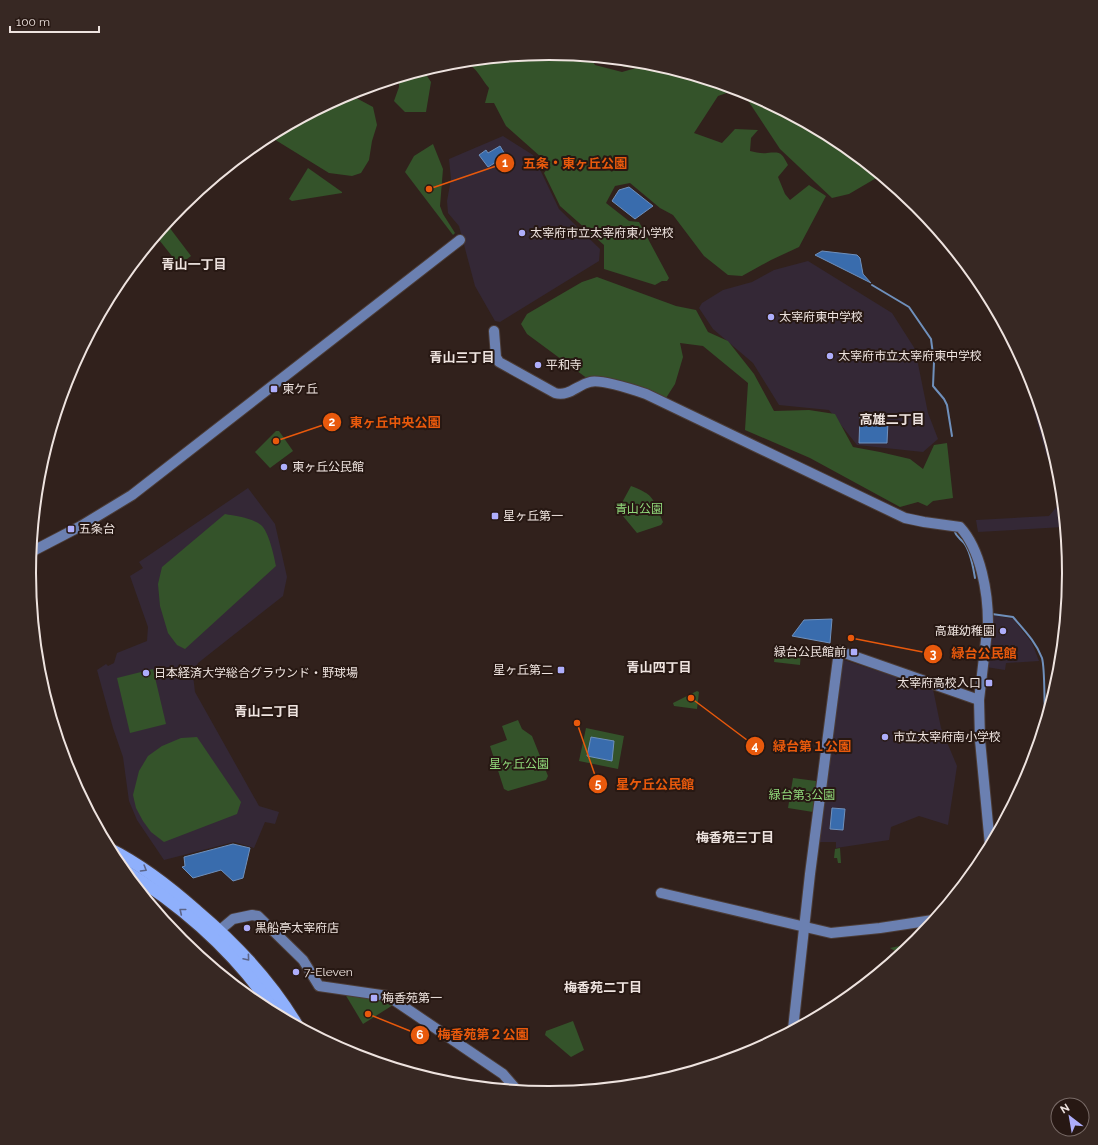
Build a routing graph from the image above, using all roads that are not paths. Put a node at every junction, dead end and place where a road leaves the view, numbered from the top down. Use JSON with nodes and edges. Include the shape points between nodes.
{"nodes":[{"id":1,"x":460,"y":240,"type":"dead end"},
{"id":2,"x":494,"y":331,"type":"dead end"},
{"id":3,"x":37,"y":549,"type":"edge"},
{"id":4,"x":979,"y":700,"type":"junction"},
{"id":5,"x":989,"y":836,"type":"edge"},
{"id":6,"x":120,"y":855,"type":"edge"},
{"id":7,"x":137,"y":879,"type":"edge"},
{"id":8,"x":661,"y":894,"type":"dead end"},
{"id":9,"x":925,"y":921,"type":"edge"},
{"id":10,"x":804,"y":928,"type":"junction"},
{"id":11,"x":216,"y":933,"type":"junction"},
{"id":12,"x":266,"y":1001,"type":"edge"},
{"id":13,"x":292,"y":1017,"type":"edge"},
{"id":14,"x":794,"y":1023,"type":"edge"},
{"id":15,"x":511,"y":1084,"type":"edge"}],
"edges":[{"from":1,"to":3,"type":"street","via":[[132,494],[82,526]]},
{"from":2,"to":4,"type":"street","via":[[496,356],[499,362],[555,393],[568,393],[593,381],[646,394],[905,518],[959,526],[978,557],[988,611]]},
{"from":4,"to":5,"type":"street","via":[[981,765]]},
{"from":4,"to":10,"type":"street","via":[[839,651]]},
{"from":6,"to":11,"type":"highway","one_way":true,"via":[[175,891]]},
{"from":11,"to":7,"type":"highway","one_way":true},
{"from":8,"to":10,"type":"street"},
{"from":9,"to":10,"type":"street","via":[[842,933]]},
{"from":10,"to":14,"type":"street"},
{"from":11,"to":12,"type":"highway"},
{"from":11,"to":13,"type":"highway","one_way":true,"via":[[242,951]]},
{"from":11,"to":15,"type":"street","via":[[233,919],[258,916],[303,960],[319,986],[388,996],[503,1074]]}]}
